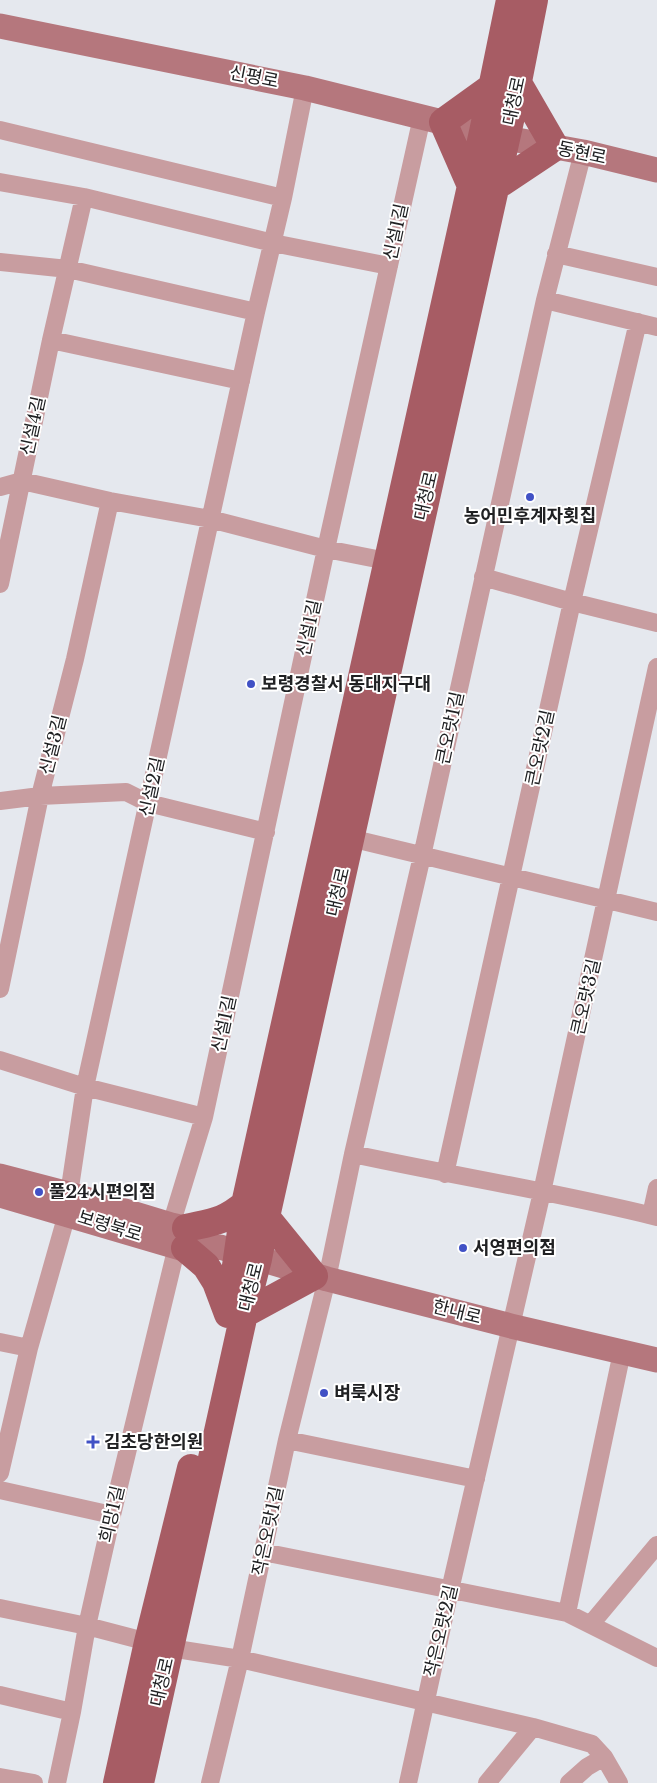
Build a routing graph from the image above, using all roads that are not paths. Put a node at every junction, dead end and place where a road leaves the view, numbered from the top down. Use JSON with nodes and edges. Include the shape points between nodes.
{"nodes":[{"id":1,"x":510,"y":0,"type":"edge"},
{"id":2,"x":534,"y":0,"type":"edge"},
{"id":3,"x":0,"y":26,"type":"edge"},
{"id":4,"x":505,"y":84,"type":"junction"},
{"id":5,"x":305,"y":88,"type":"junction"},
{"id":6,"x":432,"y":120,"type":"junction"},
{"id":7,"x":0,"y":130,"type":"edge"},
{"id":8,"x":495,"y":135,"type":"junction"},
{"id":9,"x":555,"y":147,"type":"junction"},
{"id":10,"x":583,"y":152,"type":"junction"},
{"id":11,"x":657,"y":170,"type":"edge"},
{"id":12,"x":0,"y":182,"type":"edge"},
{"id":13,"x":483,"y":186,"type":"junction"},
{"id":14,"x":84,"y":197,"type":"junction"},
{"id":15,"x":283,"y":198,"type":"junction"},
{"id":16,"x":273,"y":243,"type":"junction"},
{"id":17,"x":556,"y":254,"type":"junction"},
{"id":18,"x":0,"y":262,"type":"edge"},
{"id":19,"x":388,"y":266,"type":"junction"},
{"id":20,"x":68,"y":269,"type":"junction"},
{"id":21,"x":657,"y":277,"type":"edge"},
{"id":22,"x":545,"y":300,"type":"junction"},
{"id":23,"x":256,"y":312,"type":"junction"},
{"id":24,"x":638,"y":322,"type":"junction"},
{"id":25,"x":657,"y":326,"type":"edge"},
{"id":26,"x":51,"y":340,"type":"junction"},
{"id":27,"x":241,"y":381,"type":"junction"},
{"id":28,"x":22,"y":481,"type":"junction"},
{"id":29,"x":0,"y":488,"type":"edge"},
{"id":30,"x":110,"y":501,"type":"junction"},
{"id":31,"x":210,"y":519,"type":"junction"},
{"id":32,"x":326,"y":549,"type":"junction"},
{"id":33,"x":399,"y":563,"type":"junction"},
{"id":34,"x":483,"y":577,"type":"junction"},
{"id":35,"x":0,"y":584,"type":"edge"},
{"id":36,"x":572,"y":602,"type":"junction"},
{"id":37,"x":657,"y":623,"type":"edge"},
{"id":38,"x":657,"y":668,"type":"edge"},
{"id":39,"x":40,"y":796,"type":"junction"},
{"id":40,"x":0,"y":801,"type":"edge"},
{"id":41,"x":148,"y":803,"type":"junction"},
{"id":42,"x":266,"y":832,"type":"junction"},
{"id":43,"x":350,"y":838,"type":"junction"},
{"id":44,"x":422,"y":856,"type":"junction"},
{"id":45,"x":512,"y":877,"type":"junction"},
{"id":46,"x":607,"y":900,"type":"junction"},
{"id":47,"x":657,"y":912,"type":"edge"},
{"id":48,"x":0,"y":989,"type":"edge"},
{"id":49,"x":0,"y":1060,"type":"edge"},
{"id":50,"x":86,"y":1087,"type":"junction"},
{"id":51,"x":204,"y":1117,"type":"junction"},
{"id":52,"x":353,"y":1154,"type":"junction"},
{"id":53,"x":445,"y":1174,"type":"junction"},
{"id":54,"x":0,"y":1176,"type":"edge"},
{"id":55,"x":657,"y":1188,"type":"edge"},
{"id":56,"x":542,"y":1192,"type":"junction"},
{"id":57,"x":0,"y":1195,"type":"edge"},
{"id":58,"x":68,"y":1204,"type":"junction"},
{"id":59,"x":255,"y":1211,"type":"junction"},
{"id":60,"x":654,"y":1216,"type":"edge"},
{"id":61,"x":180,"y":1237,"type":"junction"},
{"id":62,"x":239,"y":1253,"type":"junction"},
{"id":63,"x":320,"y":1277,"type":"junction"},
{"id":64,"x":236,"y":1314,"type":"junction"},
{"id":65,"x":511,"y":1326,"type":"junction"},
{"id":66,"x":0,"y":1342,"type":"edge"},
{"id":67,"x":29,"y":1348,"type":"junction"},
{"id":68,"x":622,"y":1352,"type":"junction"},
{"id":69,"x":657,"y":1360,"type":"edge"},
{"id":70,"x":288,"y":1440,"type":"junction"},
{"id":71,"x":0,"y":1474,"type":"edge"},
{"id":72,"x":476,"y":1479,"type":"junction"},
{"id":73,"x":0,"y":1490,"type":"edge"},
{"id":74,"x":112,"y":1515,"type":"junction"},
{"id":75,"x":657,"y":1545,"type":"edge"},
{"id":76,"x":263,"y":1552,"type":"junction"},
{"id":77,"x":450,"y":1590,"type":"junction"},
{"id":78,"x":0,"y":1608,"type":"edge"},
{"id":79,"x":567,"y":1614,"type":"junction"},
{"id":80,"x":591,"y":1624,"type":"junction"},
{"id":81,"x":87,"y":1626,"type":"junction"},
{"id":82,"x":159,"y":1645,"type":"junction"},
{"id":83,"x":240,"y":1658,"type":"junction"},
{"id":84,"x":657,"y":1658,"type":"edge"},
{"id":85,"x":0,"y":1695,"type":"edge"},
{"id":86,"x":425,"y":1702,"type":"junction"},
{"id":87,"x":72,"y":1712,"type":"junction"},
{"id":88,"x":533,"y":1727,"type":"junction"},
{"id":89,"x":604,"y":1756,"type":"junction"},
{"id":90,"x":0,"y":1777,"type":"edge"},
{"id":91,"x":34,"y":1783,"type":"edge"},
{"id":92,"x":57,"y":1783,"type":"edge"},
{"id":93,"x":117,"y":1783,"type":"edge"},
{"id":94,"x":140,"y":1783,"type":"edge"},
{"id":95,"x":210,"y":1783,"type":"edge"},
{"id":96,"x":408,"y":1783,"type":"edge"},
{"id":97,"x":487,"y":1783,"type":"edge"},
{"id":98,"x":569,"y":1783,"type":"edge"},
{"id":99,"x":619,"y":1783,"type":"edge"}],
"edges":[{"from":1,"to":4,"type":"main road","name":"대청로"},
{"from":2,"to":4,"type":"main road","name":"대청로"},
{"from":3,"to":5,"type":"main road","name":"신평로"},
{"from":4,"to":6,"type":"main road"},
{"from":4,"to":8,"type":"main road","name":"대청로"},
{"from":4,"to":9,"type":"main road"},
{"from":5,"to":6,"type":"main road","name":"신평로"},
{"from":5,"to":15,"type":"street","name":"신설2길"},
{"from":6,"to":8,"type":"main road","name":"신평로"},
{"from":6,"to":13,"type":"main road"},
{"from":6,"to":19,"type":"street","name":"신설1길"},
{"from":7,"to":15,"type":"street"},
{"from":8,"to":9,"type":"main road","name":"동현로"},
{"from":8,"to":13,"type":"main road","name":"대청로"},
{"from":9,"to":10,"type":"main road","name":"동현로"},
{"from":9,"to":13,"type":"main road"},
{"from":10,"to":11,"type":"main road","name":"동현로"},
{"from":10,"to":17,"type":"street","name":"큰오랏1길"},
{"from":12,"to":14,"type":"street"},
{"from":13,"to":33,"type":"main road","name":"대청로"},
{"from":14,"to":16,"type":"street"},
{"from":14,"to":20,"type":"street","name":"신설4길"},
{"from":15,"to":16,"type":"street","name":"신설2길"},
{"from":16,"to":19,"type":"street"},
{"from":16,"to":23,"type":"street","name":"신설2길"},
{"from":17,"to":21,"type":"street"},
{"from":17,"to":22,"type":"street","name":"큰오랏1길"},
{"from":18,"to":20,"type":"street"},
{"from":19,"to":32,"type":"street","name":"신설1길"},
{"from":20,"to":23,"type":"street"},
{"from":20,"to":26,"type":"street","name":"신설4길"},
{"from":22,"to":24,"type":"street"},
{"from":22,"to":34,"type":"street","name":"큰오랏1길"},
{"from":23,"to":27,"type":"street","name":"신설2길"},
{"from":24,"to":25,"type":"street"},
{"from":24,"to":36,"type":"street","name":"큰오랏2길"},
{"from":26,"to":27,"type":"street"},
{"from":26,"to":28,"type":"street","name":"신설4길"},
{"from":27,"to":31,"type":"street","name":"신설2길"},
{"from":28,"to":29,"type":"street"},
{"from":28,"to":30,"type":"street"},
{"from":28,"to":35,"type":"street","name":"신설4길"},
{"from":30,"to":31,"type":"street"},
{"from":30,"to":39,"type":"street","name":"신설3길"},
{"from":31,"to":32,"type":"street"},
{"from":31,"to":41,"type":"street","name":"신설2길"},
{"from":32,"to":33,"type":"street"},
{"from":32,"to":42,"type":"street","name":"신설1길"},
{"from":33,"to":43,"type":"main road","name":"대청로"},
{"from":33,"to":59,"type":"main road","name":"대청로"},
{"from":34,"to":36,"type":"street"},
{"from":34,"to":44,"type":"street","name":"큰오랏1길"},
{"from":36,"to":37,"type":"street"},
{"from":36,"to":45,"type":"street","name":"큰오랏2길"},
{"from":38,"to":46,"type":"street","name":"큰오랏3길"},
{"from":39,"to":40,"type":"street"},
{"from":39,"to":41,"type":"street","via":[[126,792]]},
{"from":39,"to":48,"type":"street","name":"신설3길"},
{"from":41,"to":42,"type":"street"},
{"from":41,"to":50,"type":"street","name":"신설2길"},
{"from":42,"to":51,"type":"street","name":"신설1길"},
{"from":43,"to":44,"type":"street"},
{"from":43,"to":59,"type":"main road","name":"대청로"},
{"from":44,"to":45,"type":"street"},
{"from":44,"to":52,"type":"street","name":"큰오랏1길"},
{"from":45,"to":46,"type":"street"},
{"from":45,"to":53,"type":"street","name":"큰오랏2길"},
{"from":46,"to":47,"type":"street"},
{"from":46,"to":56,"type":"street","name":"큰오랏3길"},
{"from":49,"to":50,"type":"street"},
{"from":50,"to":51,"type":"street"},
{"from":50,"to":58,"type":"street","name":"신설2길"},
{"from":51,"to":61,"type":"street","name":"신설1길"},
{"from":52,"to":53,"type":"street"},
{"from":52,"to":63,"type":"street","name":"큰오랏1길"},
{"from":53,"to":56,"type":"street"},
{"from":54,"to":58,"type":"main road","name":"보령북로"},
{"from":55,"to":60,"type":"street"},
{"from":56,"to":60,"type":"street"},
{"from":56,"to":65,"type":"street","name":"큰오랏3길"},
{"from":57,"to":58,"type":"main road","name":"보령북로"},
{"from":58,"to":61,"type":"main road","name":"보령북로"},
{"from":58,"to":67,"type":"street","name":"신설2길"},
{"from":59,"to":61,"type":"main road","via":[[234,1214]]},
{"from":59,"to":62,"type":"main road","name":"대청로"},
{"from":59,"to":63,"type":"main road"},
{"from":61,"to":62,"type":"main road","name":"보령북로","via":[[205,1232]]},
{"from":61,"to":64,"type":"main road","via":[[206,1266]]},
{"from":61,"to":74,"type":"street","name":"희망1길"},
{"from":62,"to":63,"type":"main road","name":"한내로"},
{"from":62,"to":64,"type":"main road","name":"대청로"},
{"from":63,"to":64,"type":"main road"},
{"from":63,"to":65,"type":"main road","name":"한내로"},
{"from":63,"to":70,"type":"street","name":"작은오랏1길"},
{"from":64,"to":82,"type":"main road","name":"대청로"},
{"from":65,"to":68,"type":"main road","name":"한내로"},
{"from":65,"to":72,"type":"street","name":"작은오랏2길"},
{"from":66,"to":67,"type":"street"},
{"from":67,"to":71,"type":"street","name":"신설2길"},
{"from":68,"to":69,"type":"main road","name":"한내로"},
{"from":68,"to":79,"type":"street"},
{"from":70,"to":72,"type":"street"},
{"from":70,"to":76,"type":"street","name":"작은오랏1길"},
{"from":72,"to":77,"type":"street","name":"작은오랏2길"},
{"from":73,"to":74,"type":"street"},
{"from":74,"to":81,"type":"street","name":"희망1길"},
{"from":75,"to":80,"type":"street"},
{"from":76,"to":77,"type":"street"},
{"from":76,"to":83,"type":"street","name":"작은오랏1길"},
{"from":77,"to":79,"type":"street"},
{"from":77,"to":86,"type":"street","name":"작은오랏2길"},
{"from":78,"to":81,"type":"street","name":"대청로"},
{"from":79,"to":80,"type":"street"},
{"from":80,"to":84,"type":"street"},
{"from":81,"to":82,"type":"street","name":"대청로"},
{"from":81,"to":87,"type":"street","name":"희망1길"},
{"from":82,"to":83,"type":"street"},
{"from":82,"to":93,"type":"main road","name":"대청로"},
{"from":82,"to":94,"type":"main road","name":"대청로"},
{"from":83,"to":86,"type":"street"},
{"from":83,"to":95,"type":"street","name":"작은오랏1길"},
{"from":85,"to":87,"type":"street"},
{"from":86,"to":88,"type":"street"},
{"from":86,"to":96,"type":"street","name":"작은오랏2길"},
{"from":87,"to":92,"type":"street","name":"희망1길"},
{"from":88,"to":89,"type":"street","via":[[592,1744]]},
{"from":88,"to":97,"type":"street"},
{"from":89,"to":98,"type":"street"},
{"from":89,"to":99,"type":"street"},
{"from":90,"to":91,"type":"street"}]}
